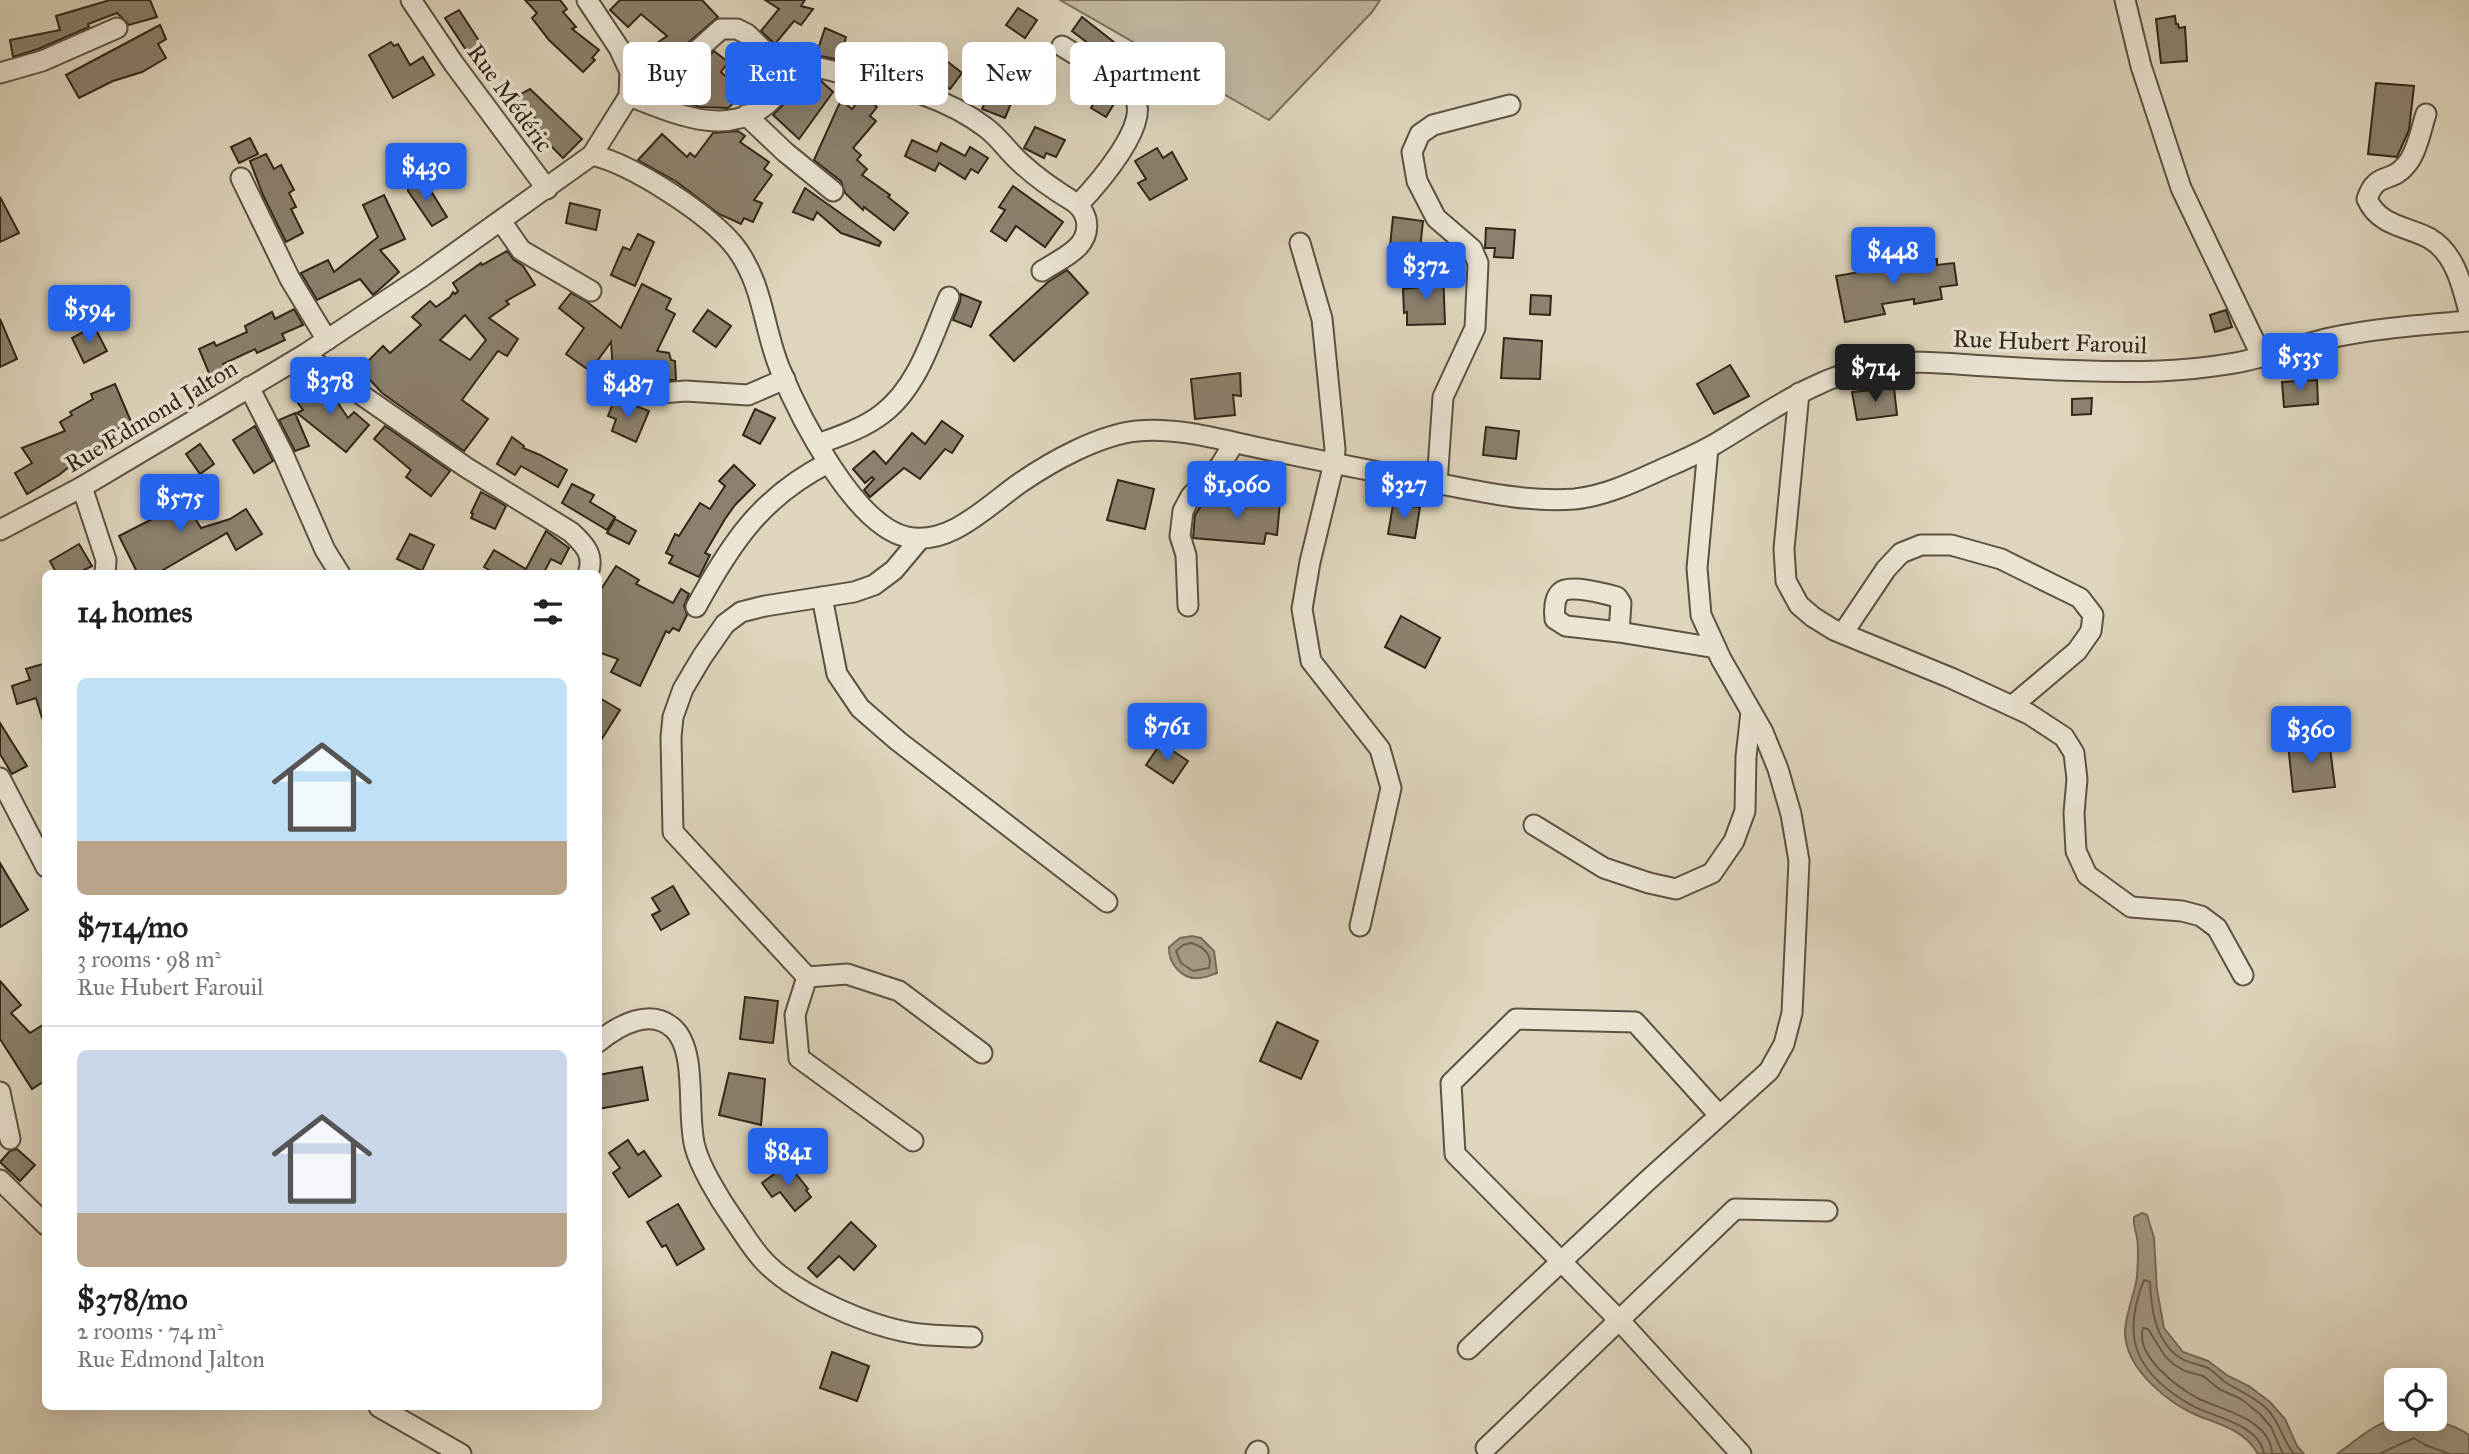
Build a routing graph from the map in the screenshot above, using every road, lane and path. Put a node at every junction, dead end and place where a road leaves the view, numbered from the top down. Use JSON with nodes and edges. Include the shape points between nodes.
{"nodes":[{"id":1,"x":411,"y":0,"type":"edge"},
{"id":2,"x":587,"y":0,"type":"edge"},
{"id":3,"x":2125,"y":0,"type":"edge"},
{"id":4,"x":117,"y":28,"type":"dead end"},
{"id":5,"x":707,"y":42,"type":"edge"},
{"id":6,"x":755,"y":42,"type":"edge"},
{"id":7,"x":1062,"y":46,"type":"dead end"},
{"id":8,"x":623,"y":57,"type":"edge"},
{"id":9,"x":821,"y":69,"type":"edge"},
{"id":10,"x":0,"y":73,"type":"edge"},
{"id":11,"x":623,"y":97,"type":"edge"},
{"id":12,"x":663,"y":105,"type":"edge"},
{"id":13,"x":766,"y":105,"type":"edge"},
{"id":14,"x":1510,"y":105,"type":"dead end"},
{"id":15,"x":2426,"y":114,"type":"dead end"},
{"id":16,"x":746,"y":115,"type":"junction"},
{"id":17,"x":592,"y":155,"type":"junction"},
{"id":18,"x":241,"y":178,"type":"dead end"},
{"id":19,"x":547,"y":189,"type":"junction"},
{"id":20,"x":833,"y":191,"type":"dead end"},
{"id":21,"x":1078,"y":205,"type":"junction"},
{"id":22,"x":500,"y":221,"type":"junction"},
{"id":23,"x":1300,"y":243,"type":"dead end"},
{"id":24,"x":1042,"y":271,"type":"dead end"},
{"id":25,"x":591,"y":291,"type":"dead end"},
{"id":26,"x":949,"y":297,"type":"dead end"},
{"id":27,"x":2469,"y":312,"type":"edge"},
{"id":28,"x":2469,"y":321,"type":"edge"},
{"id":29,"x":327,"y":340,"type":"junction"},
{"id":30,"x":304,"y":355,"type":"junction"},
{"id":31,"x":2262,"y":357,"type":"junction"},
{"id":32,"x":785,"y":379,"type":"junction"},
{"id":33,"x":249,"y":387,"type":"junction"},
{"id":34,"x":603,"y":387,"type":"dead end"},
{"id":35,"x":1798,"y":393,"type":"junction"},
{"id":36,"x":1234,"y":443,"type":"junction"},
{"id":37,"x":818,"y":444,"type":"junction"},
{"id":38,"x":1708,"y":448,"type":"junction"},
{"id":39,"x":828,"y":463,"type":"junction"},
{"id":40,"x":1334,"y":463,"type":"junction"},
{"id":41,"x":1437,"y":483,"type":"junction"},
{"id":42,"x":82,"y":487,"type":"junction"},
{"id":43,"x":0,"y":530,"type":"edge"},
{"id":44,"x":920,"y":539,"type":"junction"},
{"id":45,"x":105,"y":570,"type":"edge"},
{"id":46,"x":338,"y":570,"type":"edge"},
{"id":47,"x":589,"y":570,"type":"edge"},
{"id":48,"x":822,"y":597,"type":"junction"},
{"id":49,"x":1188,"y":606,"type":"dead end"},
{"id":50,"x":696,"y":607,"type":"dead end"},
{"id":51,"x":1619,"y":632,"type":"dead end"},
{"id":52,"x":1843,"y":634,"type":"junction"},
{"id":53,"x":1716,"y":648,"type":"junction"},
{"id":54,"x":2012,"y":706,"type":"junction"},
{"id":55,"x":1751,"y":712,"type":"junction"},
{"id":56,"x":0,"y":778,"type":"edge"},
{"id":57,"x":1534,"y":825,"type":"dead end"},
{"id":58,"x":42,"y":859,"type":"edge"},
{"id":59,"x":1107,"y":902,"type":"dead end"},
{"id":60,"x":1360,"y":926,"type":"dead end"},
{"id":61,"x":2243,"y":975,"type":"dead end"},
{"id":62,"x":807,"y":977,"type":"junction"},
{"id":63,"x":602,"y":1039,"type":"edge"},
{"id":64,"x":982,"y":1053,"type":"dead end"},
{"id":65,"x":0,"y":1092,"type":"edge"},
{"id":66,"x":1719,"y":1115,"type":"junction"},
{"id":67,"x":10,"y":1139,"type":"dead end"},
{"id":68,"x":913,"y":1141,"type":"dead end"},
{"id":69,"x":0,"y":1180,"type":"edge"},
{"id":70,"x":1827,"y":1211,"type":"dead end"},
{"id":71,"x":42,"y":1221,"type":"edge"},
{"id":72,"x":1562,"y":1261,"type":"junction"},
{"id":73,"x":1619,"y":1321,"type":"junction"},
{"id":74,"x":972,"y":1337,"type":"dead end"},
{"id":75,"x":1468,"y":1349,"type":"dead end"},
{"id":76,"x":383,"y":1410,"type":"edge"},
{"id":77,"x":428,"y":1445,"type":"edge"},
{"id":78,"x":1486,"y":1448,"type":"dead end"},
{"id":79,"x":461,"y":1454,"type":"edge"},
{"id":80,"x":1741,"y":1454,"type":"edge"}],
"edges":[{"from":1,"to":19,"type":"street","name":"Rue Médéric"},
{"from":2,"to":8,"type":"street"},
{"from":3,"to":31,"type":"street","via":[[2141,66],[2181,188]]},
{"from":4,"to":10,"type":"street","via":[[42,61]]},
{"from":5,"to":6,"type":"street","via":[[721,29],[737,29]]},
{"from":7,"to":21,"type":"street","via":[[1124,88],[1138,106],[1127,140]]},
{"from":9,"to":21,"type":"street","via":[[923,94],[957,110],[986,127],[1022,164]]},
{"from":11,"to":17,"type":"street","name":"Rue Edmond Jalton"},
{"from":12,"to":16,"type":"street","via":[[708,121]]},
{"from":13,"to":16,"type":"street"},
{"from":14,"to":41,"type":"street","via":[[1433,125],[1420,134],[1412,152],[1417,181],[1436,218],[1472,249],[1478,263],[1475,328],[1443,397]]},
{"from":15,"to":27,"type":"street","via":[[2409,163],[2397,175],[2378,180],[2367,199],[2377,215],[2430,239],[2448,255],[2461,279]]},
{"from":16,"to":20,"type":"street"},
{"from":17,"to":19,"type":"street","name":"Rue Edmond Jalton"},
{"from":17,"to":32,"type":"street","via":[[642,177],[706,218],[734,245],[752,275]]},
{"from":18,"to":29,"type":"street","via":[[290,279]]},
{"from":19,"to":22,"type":"street","name":"Rue Edmond Jalton"},
{"from":21,"to":24,"type":"street","via":[[1084,214],[1086,237],[1080,247]]},
{"from":22,"to":25,"type":"street","via":[[521,250]]},
{"from":22,"to":29,"type":"street","name":"Rue Edmond Jalton"},
{"from":23,"to":40,"type":"street","via":[[1322,319]]},
{"from":26,"to":37,"type":"street","via":[[904,393],[882,414]]},
{"from":28,"to":31,"type":"street","name":"Rue Hubert Farouil","via":[[2335,337]]},
{"from":29,"to":30,"type":"street","name":"Rue Edmond Jalton"},
{"from":30,"to":33,"type":"street","name":"Rue Edmond Jalton"},
{"from":30,"to":47,"type":"street","via":[[467,468],[571,532],[589,552]]},
{"from":31,"to":35,"type":"street","name":"Rue Hubert Farouil","via":[[2161,371],[1901,363],[1841,375]]},
{"from":32,"to":34,"type":"street","via":[[748,395],[649,394]]},
{"from":32,"to":37,"type":"street"},
{"from":33,"to":42,"type":"street","name":"Rue Edmond Jalton"},
{"from":33,"to":46,"type":"street"},
{"from":35,"to":38,"type":"street","name":"Rue Hubert Farouil"},
{"from":35,"to":52,"type":"street","via":[[1784,548],[1786,581],[1799,606]]},
{"from":36,"to":40,"type":"street","name":"Rue Hubert Farouil"},
{"from":36,"to":44,"type":"street","name":"Rue Hubert Farouil","via":[[1165,431],[1098,439],[1025,480],[975,517],[942,535]]},
{"from":36,"to":49,"type":"street","via":[[1183,511],[1180,536],[1186,555]]},
{"from":37,"to":39,"type":"street"},
{"from":38,"to":41,"type":"street","name":"Rue Hubert Farouil","via":[[1597,496],[1567,500],[1504,496]]},
{"from":38,"to":53,"type":"street","via":[[1697,568],[1701,615]]},
{"from":39,"to":44,"type":"street","via":[[882,527]]},
{"from":39,"to":50,"type":"street","via":[[777,495],[756,515]]},
{"from":40,"to":41,"type":"street","name":"Rue Hubert Farouil"},
{"from":40,"to":60,"type":"street","via":[[1302,609],[1311,661],[1380,750],[1391,788]]},
{"from":42,"to":43,"type":"street","name":"Rue Edmond Jalton"},
{"from":42,"to":45,"type":"street"},
{"from":44,"to":48,"type":"street","via":[[894,570],[874,585]]},
{"from":48,"to":59,"type":"street","via":[[838,674],[860,708]]},
{"from":48,"to":62,"type":"street","via":[[741,612],[725,624],[683,689],[671,737],[673,832]]},
{"from":51,"to":53,"type":"street"},
{"from":52,"to":54,"type":"street"},
{"from":52,"to":54,"type":"street","via":[[1901,552],[1921,545],[1951,545],[2001,559],[2080,598],[2093,615],[2091,631],[2077,651]]},
{"from":53,"to":55,"type":"street"},
{"from":54,"to":61,"type":"street","via":[[2064,737],[2074,753],[2076,851],[2088,874],[2131,907],[2201,916],[2217,928]]},
{"from":55,"to":57,"type":"street","via":[[1745,811],[1734,841],[1712,873],[1676,889],[1649,883],[1604,868]]},
{"from":55,"to":66,"type":"street","via":[[1778,769],[1799,861],[1792,1013],[1784,1044],[1769,1071]]},
{"from":56,"to":58,"type":"street"},
{"from":62,"to":64,"type":"street","via":[[847,974],[899,991]]},
{"from":62,"to":68,"type":"street","via":[[795,1015],[799,1058]]},
{"from":63,"to":74,"type":"street","via":[[649,1018],[674,1028],[684,1043],[688,1064],[695,1149],[721,1202],[762,1259],[786,1281],[866,1320],[918,1334]]},
{"from":65,"to":67,"type":"street"},
{"from":66,"to":72,"type":"street"},
{"from":66,"to":72,"type":"street","via":[[1635,1022],[1516,1019],[1451,1083],[1455,1154]]},
{"from":69,"to":71,"type":"street"},
{"from":70,"to":73,"type":"street","via":[[1735,1209]]},
{"from":72,"to":73,"type":"street"},
{"from":72,"to":75,"type":"street"},
{"from":73,"to":78,"type":"street"},
{"from":73,"to":80,"type":"street"},
{"from":76,"to":77,"type":"street"},
{"from":77,"to":79,"type":"street"}]}
